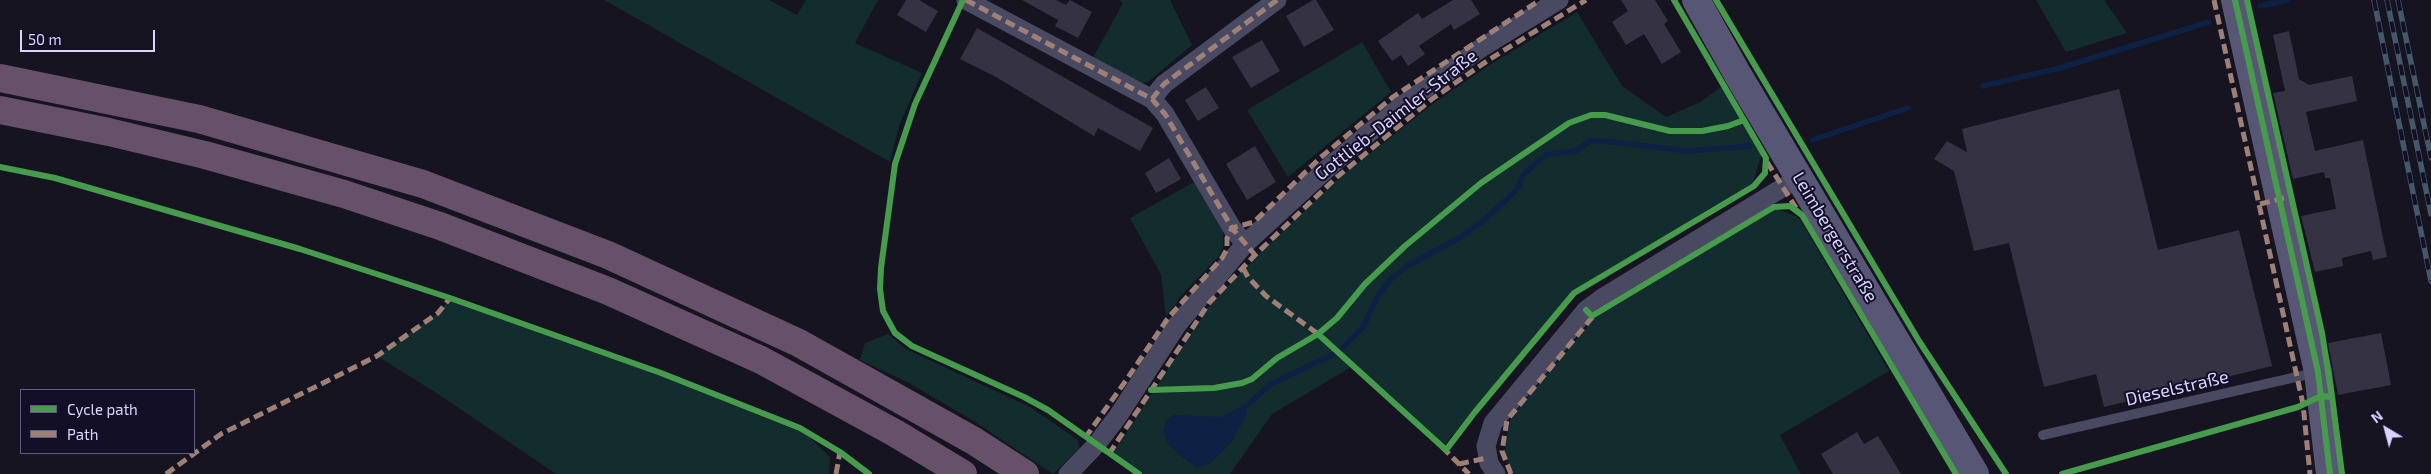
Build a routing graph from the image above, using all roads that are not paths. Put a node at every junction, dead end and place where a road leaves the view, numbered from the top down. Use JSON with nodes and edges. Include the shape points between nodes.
{"nodes":[{"id":1,"x":966,"y":0,"type":"edge"},
{"id":2,"x":1277,"y":0,"type":"edge"},
{"id":3,"x":1559,"y":0,"type":"edge"},
{"id":4,"x":1696,"y":0,"type":"edge"},
{"id":5,"x":2235,"y":0,"type":"edge"},
{"id":6,"x":0,"y":78,"type":"edge"},
{"id":7,"x":1152,"y":99,"type":"junction"},
{"id":8,"x":0,"y":110,"type":"edge"},
{"id":9,"x":1800,"y":177,"type":"junction"},
{"id":10,"x":1245,"y":244,"type":"junction"},
{"id":11,"x":2318,"y":372,"type":"junction"},
{"id":12,"x":2044,"y":435,"type":"dead end"},
{"id":13,"x":960,"y":472,"type":"edge"},
{"id":14,"x":1025,"y":474,"type":"edge"},
{"id":15,"x":1068,"y":474,"type":"edge"},
{"id":16,"x":1496,"y":474,"type":"edge"},
{"id":17,"x":1975,"y":474,"type":"edge"},
{"id":18,"x":2330,"y":474,"type":"edge"}],
"edges":[{"from":1,"to":7,"type":"street"},
{"from":2,"to":7,"type":"street","via":[[1164,84]]},
{"from":3,"to":10,"type":"street","name":"Gottlieb-Daimler-Straße","via":[[1478,50],[1400,108],[1331,164]]},
{"from":4,"to":9,"type":"street","name":"Leimbergerstraße"},
{"from":5,"to":11,"type":"street"},
{"from":6,"to":14,"type":"highway","via":[[200,119],[423,184],[608,254],[782,335],[974,441]]},
{"from":7,"to":10,"type":"street","via":[[1165,114],[1232,228]]},
{"from":8,"to":13,"type":"highway","via":[[205,156],[344,194],[440,226],[608,291],[761,360]]},
{"from":9,"to":16,"type":"street","via":[[1586,310],[1493,423],[1486,446],[1489,463]]},
{"from":9,"to":17,"type":"street","name":"Leimbergerstraße"},
{"from":10,"to":15,"type":"street","name":"Gottlieb-Daimler-Straße","via":[[1177,325],[1096,445]]},
{"from":11,"to":12,"type":"lane","name":"Dieselstraße"},
{"from":11,"to":18,"type":"street"}]}
